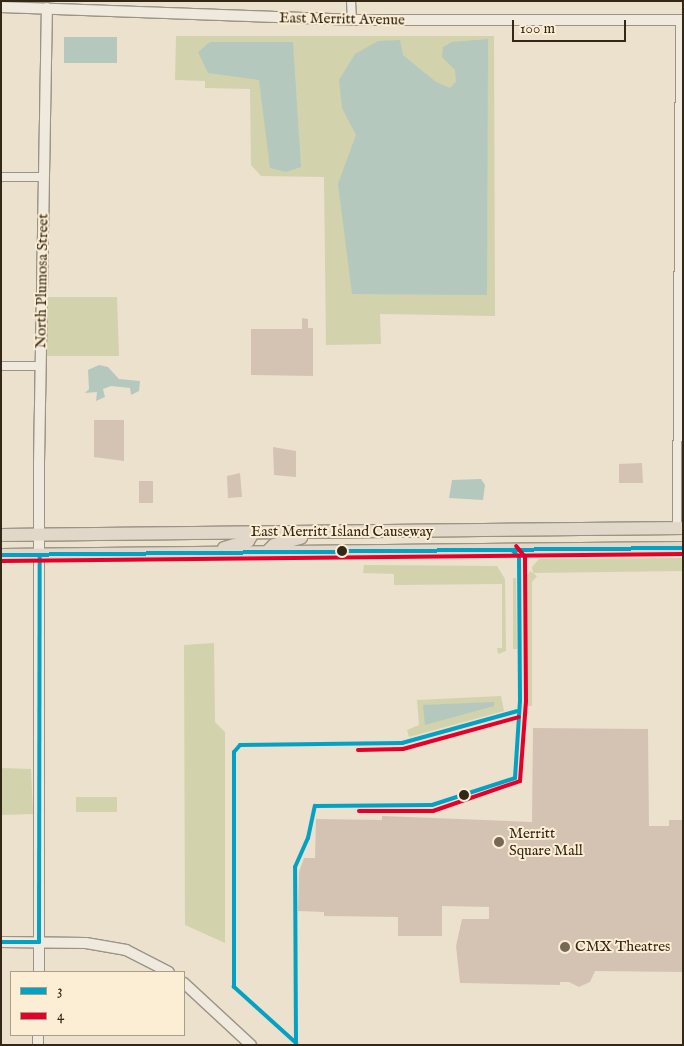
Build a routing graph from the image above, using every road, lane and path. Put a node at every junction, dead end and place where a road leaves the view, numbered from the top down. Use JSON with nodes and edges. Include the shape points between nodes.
{"nodes":[{"id":1,"x":351,"y":1,"type":"edge"},
{"id":2,"x":47,"y":4,"type":"edge"},
{"id":3,"x":1,"y":7,"type":"edge"},
{"id":4,"x":352,"y":20,"type":"junction"},
{"id":5,"x":682,"y":20,"type":"edge"},
{"id":6,"x":1,"y":177,"type":"edge"},
{"id":7,"x":43,"y":177,"type":"junction"},
{"id":8,"x":1,"y":366,"type":"edge"},
{"id":9,"x":40,"y":366,"type":"junction"},
{"id":10,"x":680,"y":528,"type":"edge"},
{"id":11,"x":317,"y":532,"type":"junction"},
{"id":12,"x":253,"y":533,"type":"junction"},
{"id":13,"x":40,"y":534,"type":"junction"},
{"id":14,"x":1,"y":535,"type":"edge"},
{"id":15,"x":628,"y":548,"type":"junction"},
{"id":16,"x":683,"y":548,"type":"edge"},
{"id":17,"x":266,"y":553,"type":"junction"},
{"id":18,"x":197,"y":554,"type":"junction"},
{"id":19,"x":1,"y":555,"type":"edge"},
{"id":20,"x":40,"y":555,"type":"junction"},
{"id":21,"x":1,"y":942,"type":"edge"},
{"id":22,"x":39,"y":942,"type":"junction"},
{"id":23,"x":39,"y":971,"type":"edge"},
{"id":24,"x":167,"y":971,"type":"edge"},
{"id":25,"x":185,"y":984,"type":"edge"},
{"id":26,"x":251,"y":1045,"type":"edge"}],
"edges":[{"from":1,"to":4,"type":"street"},
{"from":2,"to":3,"type":"street","name":"East Merritt Avenue"},
{"from":2,"to":4,"type":"street","name":"East Merritt Avenue","via":[[163,16]]},
{"from":2,"to":7,"type":"street","name":"North Plumosa Street"},
{"from":4,"to":5,"type":"street","name":"East Merritt Avenue"},
{"from":5,"to":10,"type":"street"},
{"from":6,"to":7,"type":"street"},
{"from":7,"to":9,"type":"street","name":"North Plumosa Street"},
{"from":8,"to":9,"type":"street"},
{"from":9,"to":13,"type":"street","name":"North Plumosa Street"},
{"from":10,"to":11,"type":"main road","name":"East Merritt Island Causeway"},
{"from":10,"to":15,"type":"main road","via":[[667,541]]},
{"from":11,"to":12,"type":"main road","name":"East Merritt Island Causeway"},
{"from":11,"to":17,"type":"main road","via":[[274,545]]},
{"from":12,"to":13,"type":"main road","name":"East Merritt Island Causeway"},
{"from":12,"to":18,"type":"main road","via":[[239,545]]},
{"from":13,"to":14,"type":"main road","name":"East Merritt Island Causeway"},
{"from":13,"to":20,"type":"street","name":"North Plumosa Street"},
{"from":15,"to":16,"type":"main road","name":"East Merritt Island Causeway"},
{"from":15,"to":17,"type":"main road","name":"East Merritt Island Causeway"},
{"from":17,"to":18,"type":"main road","name":"East Merritt Island Causeway"},
{"from":18,"to":20,"type":"main road","name":"East Merritt Island Causeway"},
{"from":19,"to":20,"type":"main road","name":"East Merritt Island Causeway"},
{"from":20,"to":22,"type":"street","name":"North Plumosa Street"},
{"from":21,"to":22,"type":"street"},
{"from":22,"to":23,"type":"street","name":"North Plumosa Street"},
{"from":22,"to":24,"type":"street","via":[[86,943],[126,950]]},
{"from":25,"to":26,"type":"street"}]}
